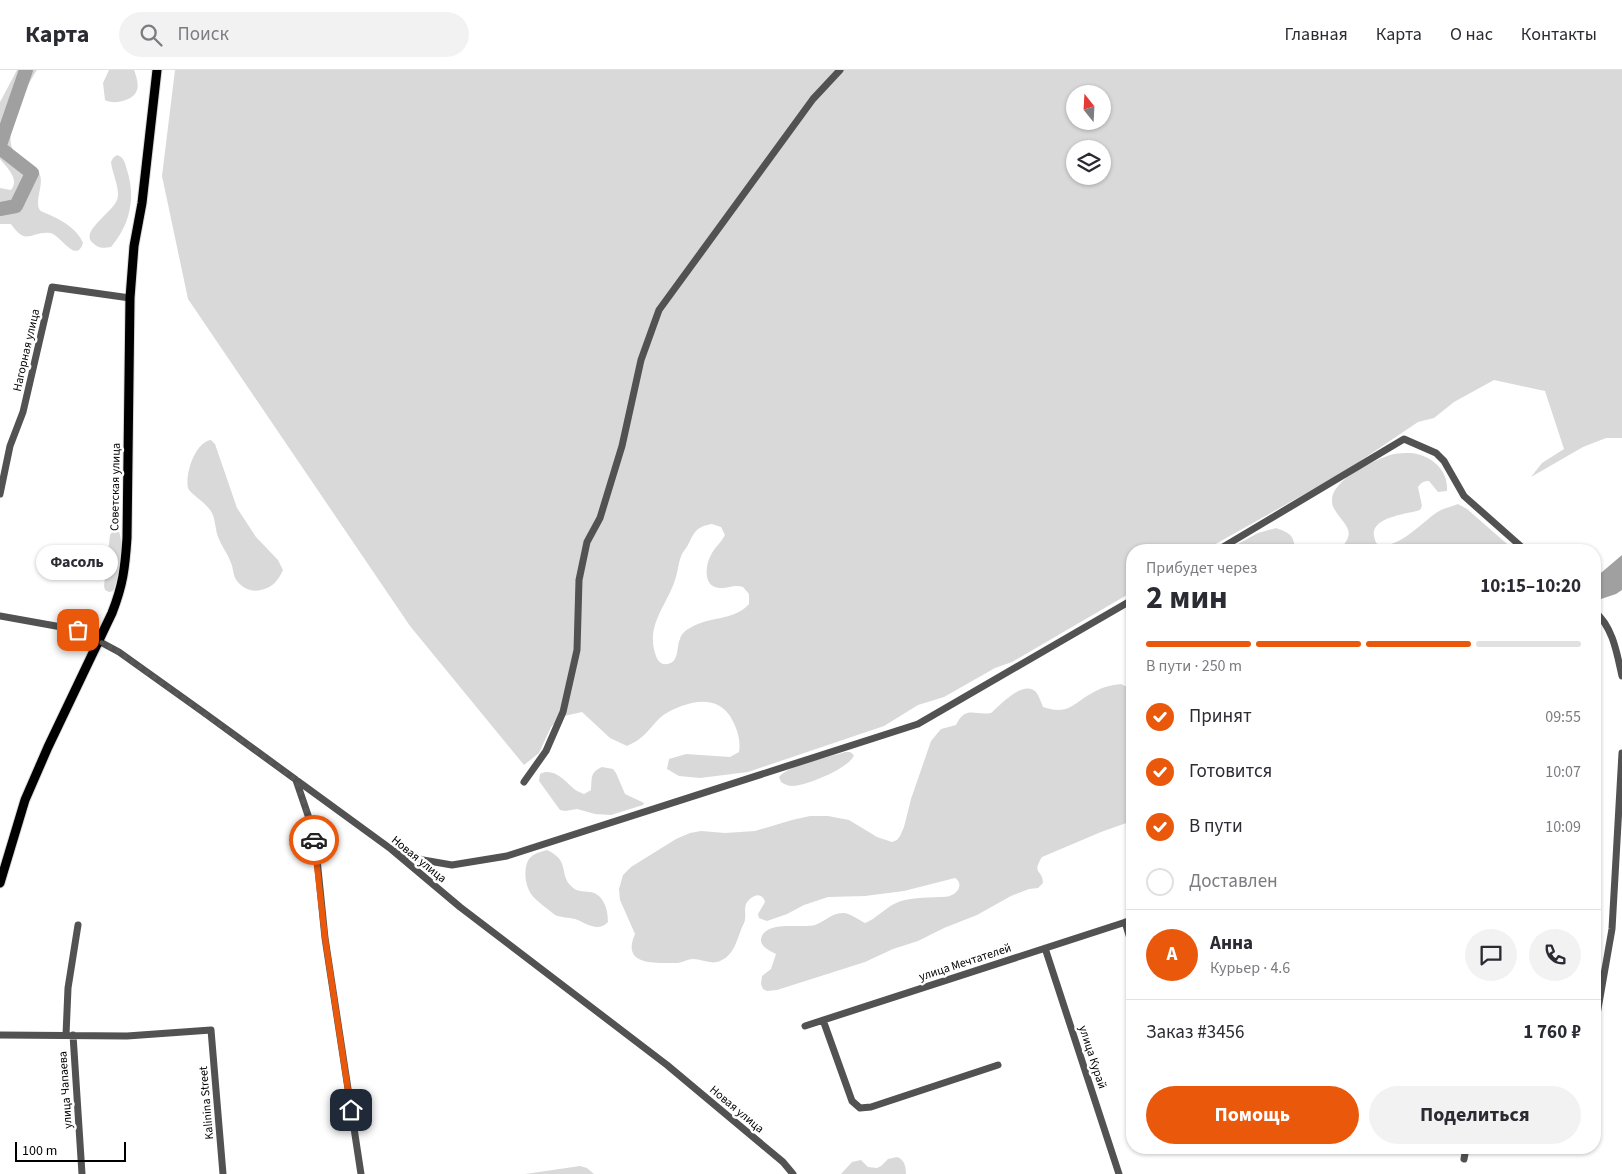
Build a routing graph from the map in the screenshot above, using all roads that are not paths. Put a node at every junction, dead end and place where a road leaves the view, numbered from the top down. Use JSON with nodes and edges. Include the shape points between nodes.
{"nodes":[{"id":1,"x":157,"y":70,"type":"edge"},
{"id":2,"x":840,"y":70,"type":"edge"},
{"id":3,"x":130,"y":298,"type":"junction"},
{"id":4,"x":0,"y":494,"type":"edge"},
{"id":5,"x":1228,"y":544,"type":"edge"},
{"id":6,"x":1518,"y":544,"type":"edge"},
{"id":7,"x":1126,"y":603,"type":"edge"},
{"id":8,"x":0,"y":616,"type":"edge"},
{"id":9,"x":1601,"y":619,"type":"edge"},
{"id":10,"x":99,"y":642,"type":"junction"},
{"id":11,"x":1622,"y":676,"type":"edge"},
{"id":12,"x":1622,"y":753,"type":"edge"},
{"id":13,"x":296,"y":780,"type":"junction"},
{"id":14,"x":524,"y":782,"type":"dead end"},
{"id":15,"x":391,"y":849,"type":"junction"},
{"id":16,"x":0,"y":883,"type":"edge"},
{"id":17,"x":1126,"y":922,"type":"edge"},
{"id":18,"x":78,"y":925,"type":"dead end"},
{"id":19,"x":1045,"y":948,"type":"junction"},
{"id":20,"x":1601,"y":992,"type":"edge"},
{"id":21,"x":823,"y":1020,"type":"junction"},
{"id":22,"x":805,"y":1026,"type":"dead end"},
{"id":23,"x":0,"y":1035,"type":"edge"},
{"id":24,"x":69,"y":1035,"type":"junction"},
{"id":25,"x":998,"y":1065,"type":"dead end"},
{"id":26,"x":1465,"y":1154,"type":"edge"},
{"id":27,"x":1464,"y":1159,"type":"dead end"},
{"id":28,"x":82,"y":1174,"type":"edge"},
{"id":29,"x":223,"y":1174,"type":"edge"},
{"id":30,"x":361,"y":1174,"type":"edge"},
{"id":31,"x":794,"y":1174,"type":"edge"},
{"id":32,"x":1119,"y":1174,"type":"edge"}],
"edges":[{"from":1,"to":3,"type":"main road","name":"Советская улица"},
{"from":2,"to":14,"type":"street","via":[[813,99],[659,310],[642,360],[622,446],[600,518],[588,542],[579,580],[577,650],[563,712],[546,751]]},
{"from":3,"to":4,"type":"street","name":"Нагорная улица","via":[[52,286]]},
{"from":3,"to":10,"type":"main road","name":"Советская улица","via":[[125,571],[121,591]]},
{"from":5,"to":6,"type":"street","via":[[1404,439],[1444,461],[1464,496]]},
{"from":7,"to":15,"type":"street","via":[[918,724],[507,856],[452,865],[423,860]]},
{"from":8,"to":10,"type":"street","name":"Новая улица","via":[[78,630]]},
{"from":9,"to":11,"type":"street","via":[[1612,636]]},
{"from":10,"to":13,"type":"street","name":"Новая улица","via":[[119,652]]},
{"from":10,"to":16,"type":"main road","name":"Советская улица","via":[[25,800]]},
{"from":12,"to":20,"type":"street","via":[[1612,929]]},
{"from":13,"to":15,"type":"street","name":"Новая улица"},
{"from":13,"to":30,"type":"street","via":[[316,849],[327,954]]},
{"from":15,"to":31,"type":"street","name":"Новая улица","via":[[465,911],[667,1065]]},
{"from":17,"to":19,"type":"street","name":"улица Мечтателей"},
{"from":18,"to":24,"type":"street","name":"улица Чапаева","via":[[68,988]]},
{"from":19,"to":21,"type":"street","name":"улица Мечтателей"},
{"from":19,"to":32,"type":"street","name":"улица Курай"},
{"from":21,"to":22,"type":"street","name":"улица Мечтателей"},
{"from":21,"to":25,"type":"street","via":[[852,1101],[860,1108]]},
{"from":23,"to":24,"type":"street"},
{"from":24,"to":28,"type":"street","name":"улица Чапаева"},
{"from":24,"to":29,"type":"street","name":"Kalinina Street","via":[[127,1036],[211,1030]]},
{"from":26,"to":27,"type":"street"}]}
